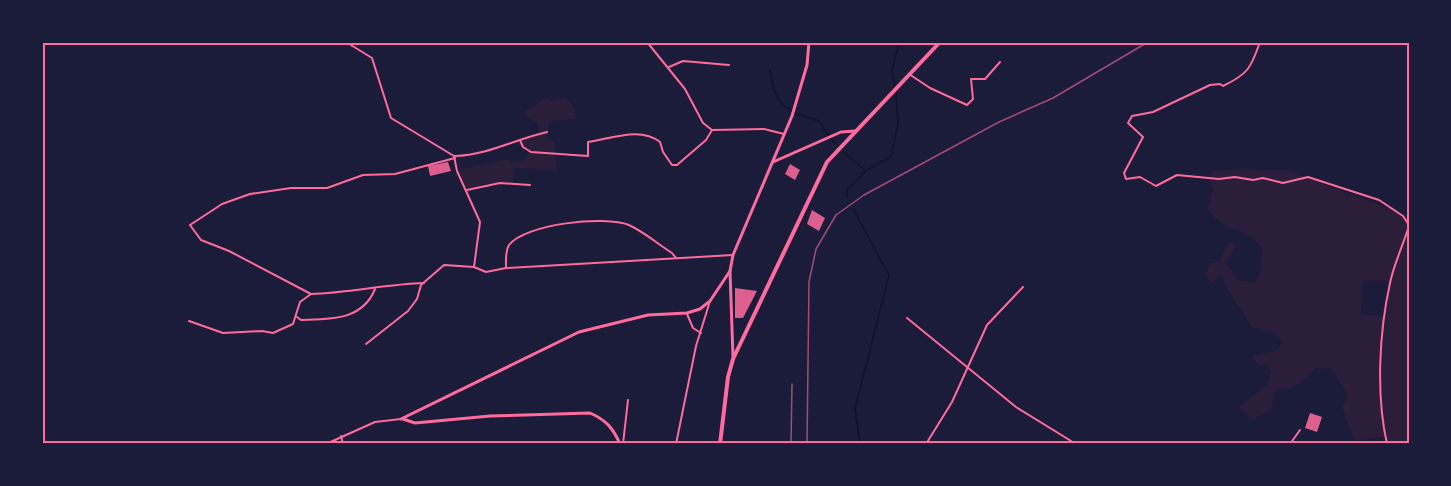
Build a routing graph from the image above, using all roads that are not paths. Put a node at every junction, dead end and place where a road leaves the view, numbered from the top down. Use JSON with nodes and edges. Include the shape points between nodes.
{"nodes":[{"id":1,"x":346,"y":42,"type":"edge"},
{"id":2,"x":647,"y":42,"type":"edge"},
{"id":3,"x":809,"y":42,"type":"edge"},
{"id":4,"x":940,"y":42,"type":"edge"},
{"id":5,"x":1260,"y":42,"type":"edge"},
{"id":6,"x":1000,"y":62,"type":"dead end"},
{"id":7,"x":729,"y":65,"type":"dead end"},
{"id":8,"x":670,"y":68,"type":"junction"},
{"id":9,"x":909,"y":74,"type":"junction"},
{"id":10,"x":712,"y":130,"type":"junction"},
{"id":11,"x":855,"y":131,"type":"junction"},
{"id":12,"x":547,"y":132,"type":"dead end"},
{"id":13,"x":784,"y":134,"type":"junction"},
{"id":14,"x":520,"y":140,"type":"junction"},
{"id":15,"x":454,"y":157,"type":"junction"},
{"id":16,"x":773,"y":162,"type":"junction"},
{"id":17,"x":530,"y":185,"type":"dead end"},
{"id":18,"x":467,"y":190,"type":"junction"},
{"id":19,"x":1409,"y":226,"type":"edge"},
{"id":20,"x":733,"y":255,"type":"junction"},
{"id":21,"x":676,"y":258,"type":"junction"},
{"id":22,"x":474,"y":267,"type":"junction"},
{"id":23,"x":506,"y":268,"type":"junction"},
{"id":24,"x":730,"y":271,"type":"junction"},
{"id":25,"x":424,"y":283,"type":"junction"},
{"id":26,"x":1023,"y":287,"type":"dead end"},
{"id":27,"x":375,"y":289,"type":"junction"},
{"id":28,"x":311,"y":294,"type":"junction"},
{"id":29,"x":710,"y":301,"type":"junction"},
{"id":30,"x":687,"y":313,"type":"junction"},
{"id":31,"x":297,"y":317,"type":"junction"},
{"id":32,"x":907,"y":318,"type":"dead end"},
{"id":33,"x":189,"y":321,"type":"dead end"},
{"id":34,"x":701,"y":333,"type":"junction"},
{"id":35,"x":366,"y":344,"type":"dead end"},
{"id":36,"x":733,"y":359,"type":"junction"},
{"id":37,"x":968,"y":368,"type":"junction"},
{"id":38,"x":628,"y":400,"type":"dead end"},
{"id":39,"x":401,"y":419,"type":"junction"},
{"id":40,"x":1300,"y":430,"type":"dead end"},
{"id":41,"x":341,"y":436,"type":"junction"},
{"id":42,"x":326,"y":444,"type":"edge"},
{"id":43,"x":343,"y":444,"type":"edge"},
{"id":44,"x":622,"y":444,"type":"edge"},
{"id":45,"x":676,"y":444,"type":"edge"},
{"id":46,"x":720,"y":444,"type":"edge"},
{"id":47,"x":926,"y":444,"type":"edge"},
{"id":48,"x":1076,"y":444,"type":"edge"},
{"id":49,"x":1290,"y":444,"type":"edge"},
{"id":50,"x":1387,"y":444,"type":"edge"}],
"edges":[{"from":1,"to":15,"type":"street","via":[[372,58],[388,112],[396,123]]},
{"from":2,"to":8,"type":"street"},
{"from":3,"to":13,"type":"street","via":[[807,65]]},
{"from":4,"to":9,"type":"main road"},
{"from":5,"to":19,"type":"street","via":[[1251,68],[1233,81],[1210,86],[1153,112],[1132,116],[1128,123],[1143,136],[1124,173],[1126,179],[1140,177],[1156,186],[1177,175],[1263,178],[1283,183],[1308,177],[1380,200]]},
{"from":6,"to":9,"type":"street","via":[[985,79],[971,79],[973,99],[967,105]]},
{"from":7,"to":8,"type":"street","via":[[683,61]]},
{"from":8,"to":10,"type":"street","via":[[703,123]]},
{"from":9,"to":11,"type":"main road"},
{"from":10,"to":13,"type":"street","via":[[764,129]]},
{"from":10,"to":14,"type":"street","via":[[677,165],[672,165],[660,142],[643,135],[627,134],[588,142],[588,156],[564,157],[531,152]]},
{"from":11,"to":16,"type":"street","via":[[841,132]]},
{"from":11,"to":36,"type":"main road","via":[[827,162]]},
{"from":12,"to":14,"type":"street"},
{"from":13,"to":16,"type":"street"},
{"from":14,"to":15,"type":"street","via":[[482,153]]},
{"from":15,"to":18,"type":"street"},
{"from":15,"to":28,"type":"street","via":[[395,174],[363,175],[327,188],[250,194],[222,204],[190,225],[201,240]]},
{"from":16,"to":20,"type":"street"},
{"from":17,"to":18,"type":"street","via":[[500,183]]},
{"from":18,"to":22,"type":"street","via":[[480,222]]},
{"from":19,"to":50,"type":"street","via":[[1390,281],[1385,316],[1379,383],[1381,422]]},
{"from":20,"to":21,"type":"street"},
{"from":20,"to":24,"type":"street"},
{"from":21,"to":23,"type":"street"},
{"from":21,"to":23,"type":"street","via":[[627,224],[585,223],[539,227],[525,234],[506,250]]},
{"from":22,"to":23,"type":"street","via":[[486,272]]},
{"from":22,"to":25,"type":"street","via":[[444,265]]},
{"from":24,"to":29,"type":"street"},
{"from":24,"to":36,"type":"street"},
{"from":25,"to":27,"type":"street"},
{"from":25,"to":35,"type":"street","via":[[408,311]]},
{"from":26,"to":37,"type":"street","via":[[987,325]]},
{"from":27,"to":28,"type":"street"},
{"from":27,"to":31,"type":"street","via":[[370,301],[337,320]]},
{"from":28,"to":31,"type":"street","via":[[300,302]]},
{"from":29,"to":30,"type":"street"},
{"from":29,"to":34,"type":"street"},
{"from":30,"to":34,"type":"street","via":[[693,328]]},
{"from":30,"to":39,"type":"street","via":[[649,315],[579,332]]},
{"from":31,"to":33,"type":"street","via":[[293,324],[273,333],[219,333]]},
{"from":32,"to":37,"type":"street"},
{"from":34,"to":45,"type":"street"},
{"from":36,"to":46,"type":"main road"},
{"from":37,"to":47,"type":"street"},
{"from":37,"to":48,"type":"street","via":[[1016,407]]},
{"from":38,"to":44,"type":"street"},
{"from":39,"to":41,"type":"street","via":[[375,422]]},
{"from":39,"to":44,"type":"street","via":[[416,423],[590,413],[602,418]]},
{"from":40,"to":49,"type":"street"},
{"from":41,"to":42,"type":"street"},
{"from":41,"to":43,"type":"street"}]}
